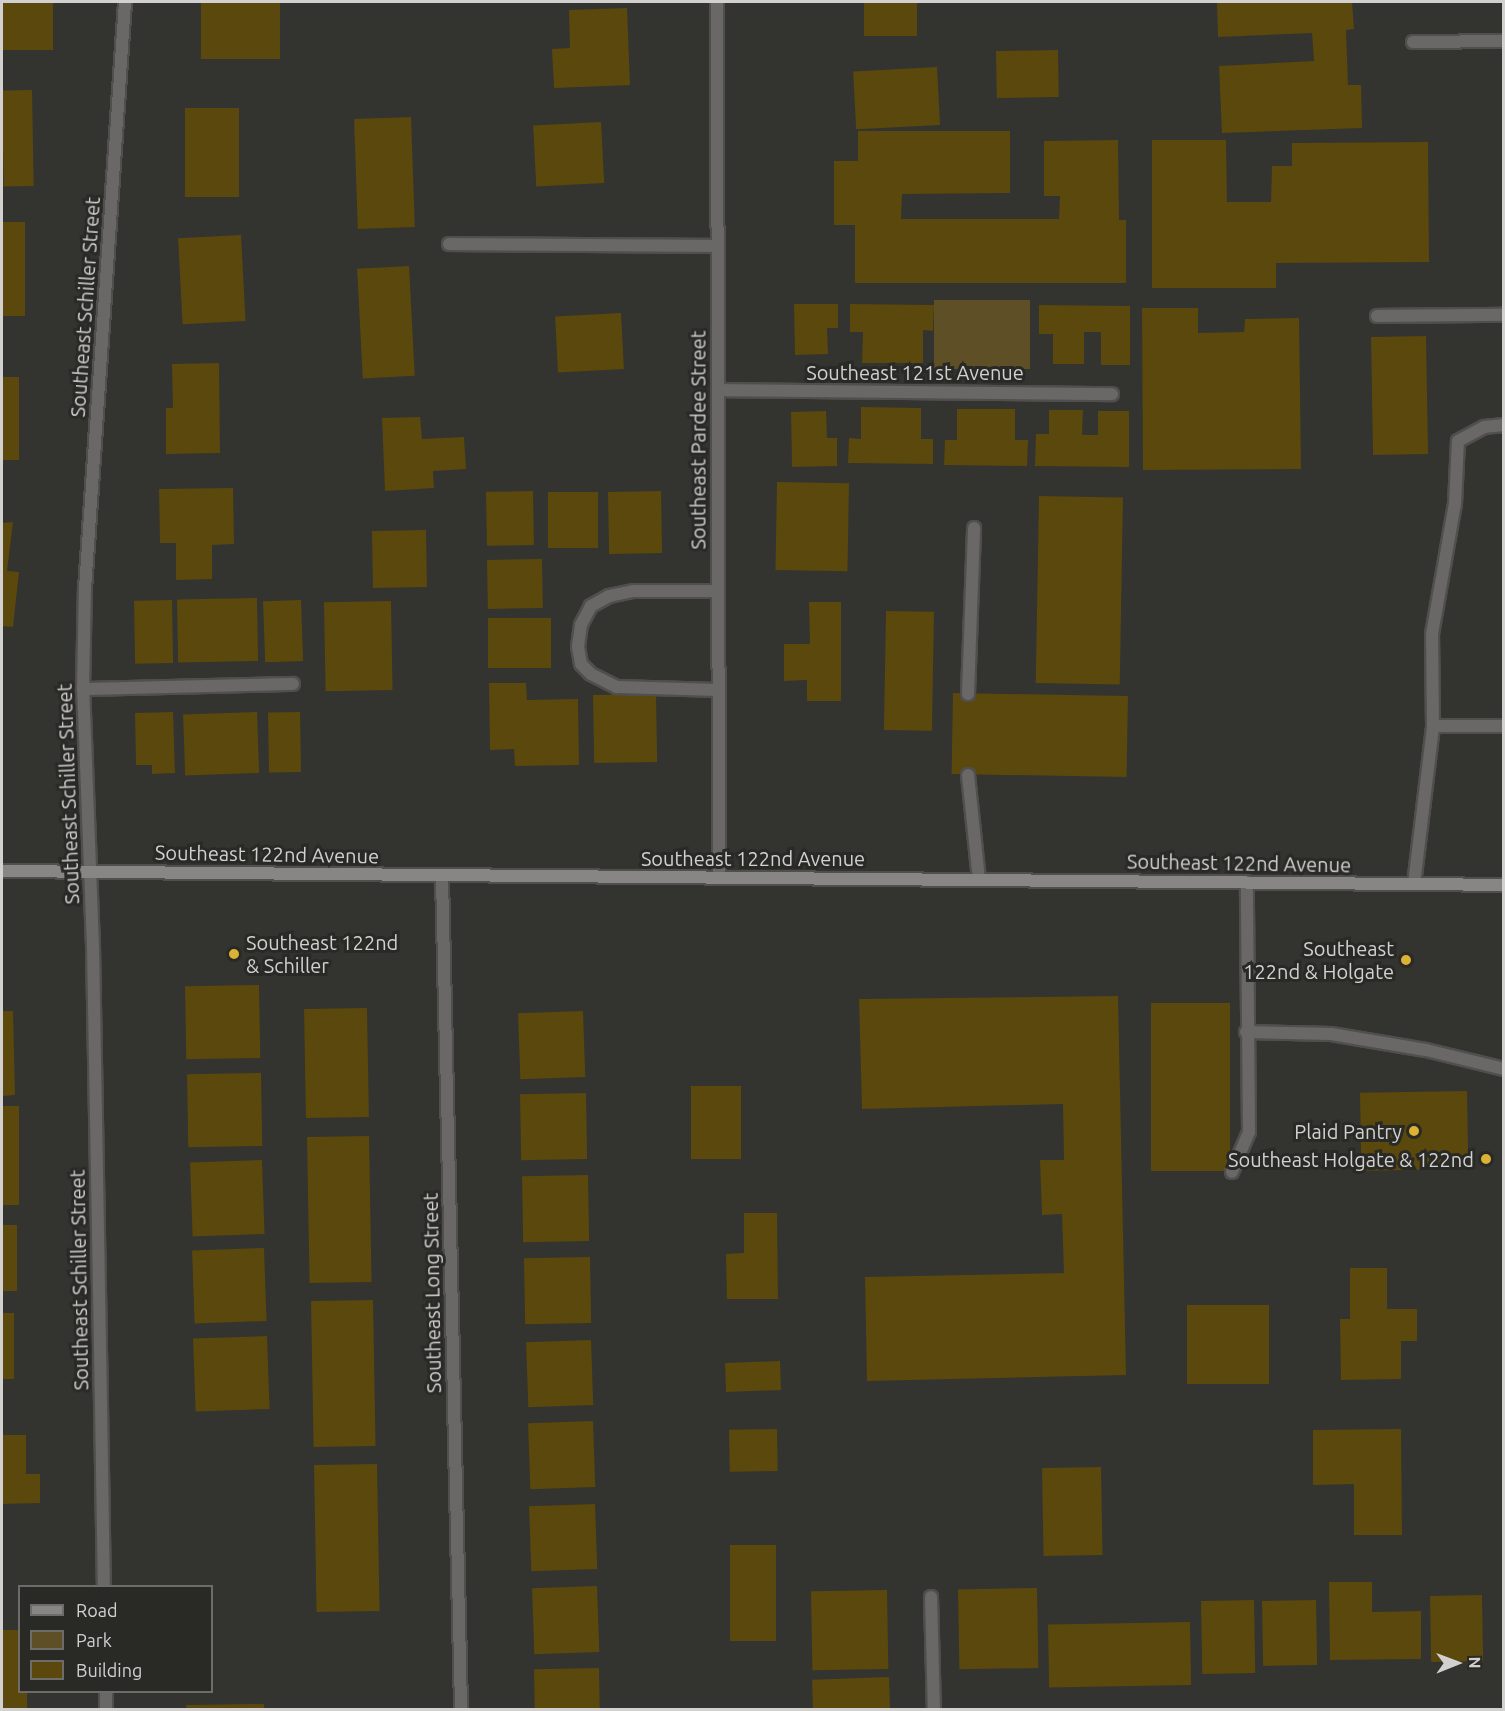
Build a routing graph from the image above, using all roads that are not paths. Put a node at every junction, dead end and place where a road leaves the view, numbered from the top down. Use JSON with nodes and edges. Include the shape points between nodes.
{"nodes":[{"id":1,"x":125,"y":2,"type":"edge"},
{"id":2,"x":717,"y":2,"type":"edge"},
{"id":3,"x":1503,"y":40,"type":"edge"},
{"id":4,"x":1413,"y":42,"type":"dead end"},
{"id":5,"x":449,"y":244,"type":"dead end"},
{"id":6,"x":717,"y":246,"type":"junction"},
{"id":7,"x":1503,"y":315,"type":"edge"},
{"id":8,"x":1377,"y":316,"type":"dead end"},
{"id":9,"x":718,"y":390,"type":"junction"},
{"id":10,"x":1112,"y":394,"type":"dead end"},
{"id":11,"x":1503,"y":425,"type":"edge"},
{"id":12,"x":974,"y":528,"type":"dead end"},
{"id":13,"x":718,"y":591,"type":"junction"},
{"id":14,"x":292,"y":684,"type":"dead end"},
{"id":15,"x":83,"y":689,"type":"junction"},
{"id":16,"x":718,"y":690,"type":"junction"},
{"id":17,"x":968,"y":694,"type":"dead end"},
{"id":18,"x":1433,"y":726,"type":"junction"},
{"id":19,"x":1503,"y":726,"type":"edge"},
{"id":20,"x":968,"y":775,"type":"dead end"},
{"id":21,"x":2,"y":871,"type":"edge"},
{"id":22,"x":89,"y":872,"type":"junction"},
{"id":23,"x":442,"y":876,"type":"junction"},
{"id":24,"x":719,"y":877,"type":"junction"},
{"id":25,"x":979,"y":879,"type":"junction"},
{"id":26,"x":1247,"y":882,"type":"junction"},
{"id":27,"x":1414,"y":884,"type":"junction"},
{"id":28,"x":1503,"y":885,"type":"edge"},
{"id":29,"x":1246,"y":1032,"type":"junction"},
{"id":30,"x":1503,"y":1069,"type":"edge"},
{"id":31,"x":1232,"y":1172,"type":"dead end"},
{"id":32,"x":104,"y":1585,"type":"edge"},
{"id":33,"x":931,"y":1597,"type":"dead end"},
{"id":34,"x":106,"y":1693,"type":"edge"},
{"id":35,"x":106,"y":1710,"type":"edge"},
{"id":36,"x":461,"y":1710,"type":"edge"},
{"id":37,"x":934,"y":1710,"type":"edge"}],
"edges":[{"from":1,"to":15,"type":"street","name":"Southeast Schiller Street","via":[[85,589]]},
{"from":2,"to":6,"type":"street","name":"Southeast Pardee Street"},
{"from":3,"to":4,"type":"street"},
{"from":5,"to":6,"type":"street"},
{"from":6,"to":9,"type":"street","name":"Southeast Pardee Street"},
{"from":7,"to":8,"type":"street"},
{"from":9,"to":10,"type":"street","name":"Southeast 121st Avenue"},
{"from":9,"to":13,"type":"street","name":"Southeast Pardee Street"},
{"from":11,"to":18,"type":"street","via":[[1484,427],[1458,441],[1455,504],[1432,634]]},
{"from":12,"to":17,"type":"street"},
{"from":13,"to":16,"type":"street","name":"Southeast Pardee Street"},
{"from":13,"to":16,"type":"street","via":[[633,591],[609,596],[591,606],[581,625],[578,647],[581,664],[591,674],[617,687]]},
{"from":14,"to":15,"type":"street"},
{"from":15,"to":22,"type":"street","name":"Southeast Schiller Street"},
{"from":16,"to":24,"type":"street","name":"Southeast Pardee Street"},
{"from":18,"to":19,"type":"street"},
{"from":18,"to":27,"type":"street"},
{"from":20,"to":25,"type":"street"},
{"from":21,"to":22,"type":"main road","name":"Southeast 122nd Avenue"},
{"from":22,"to":23,"type":"main road","name":"Southeast 122nd Avenue"},
{"from":22,"to":32,"type":"street","name":"Southeast Schiller Street"},
{"from":23,"to":24,"type":"main road","name":"Southeast 122nd Avenue"},
{"from":23,"to":36,"type":"street","name":"Southeast Long Street"},
{"from":24,"to":25,"type":"main road","name":"Southeast 122nd Avenue"},
{"from":25,"to":26,"type":"main road","name":"Southeast 122nd Avenue"},
{"from":26,"to":27,"type":"main road","name":"Southeast 122nd Avenue"},
{"from":26,"to":29,"type":"street"},
{"from":27,"to":28,"type":"main road","name":"Southeast 122nd Avenue"},
{"from":29,"to":30,"type":"street","via":[[1331,1035],[1425,1050]]},
{"from":29,"to":31,"type":"street","via":[[1249,1132]]},
{"from":33,"to":37,"type":"street"},
{"from":34,"to":35,"type":"street"}]}
